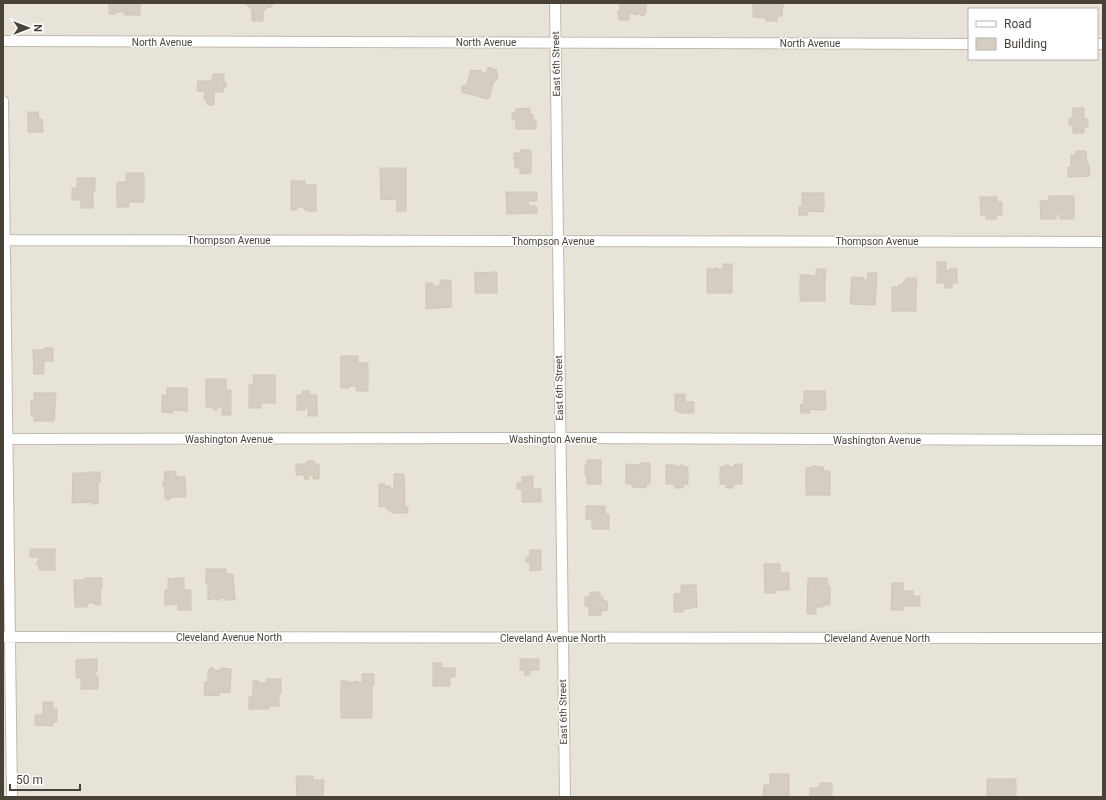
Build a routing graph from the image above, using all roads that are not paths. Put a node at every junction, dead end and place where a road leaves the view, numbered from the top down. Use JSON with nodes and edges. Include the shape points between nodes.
{"nodes":[{"id":1,"x":555,"y":3,"type":"edge"},
{"id":2,"x":3,"y":41,"type":"edge"},
{"id":3,"x":555,"y":42,"type":"junction"},
{"id":4,"x":968,"y":44,"type":"edge"},
{"id":5,"x":3,"y":101,"type":"edge"},
{"id":6,"x":4,"y":240,"type":"edge"},
{"id":7,"x":558,"y":241,"type":"junction"},
{"id":8,"x":1103,"y":242,"type":"edge"},
{"id":9,"x":560,"y":438,"type":"junction"},
{"id":10,"x":5,"y":439,"type":"edge"},
{"id":11,"x":1103,"y":440,"type":"edge"},
{"id":12,"x":7,"y":637,"type":"edge"},
{"id":13,"x":562,"y":638,"type":"junction"},
{"id":14,"x":1103,"y":638,"type":"edge"},
{"id":15,"x":12,"y":797,"type":"edge"},
{"id":16,"x":565,"y":797,"type":"edge"}],
"edges":[{"from":1,"to":3,"type":"street","name":"East 6th Street"},
{"from":2,"to":3,"type":"street","name":"North Avenue"},
{"from":3,"to":4,"type":"street","name":"North Avenue"},
{"from":3,"to":7,"type":"street","name":"East 6th Street"},
{"from":5,"to":6,"type":"street"},
{"from":6,"to":7,"type":"street","name":"Thompson Avenue"},
{"from":6,"to":10,"type":"street"},
{"from":7,"to":8,"type":"street","name":"Thompson Avenue"},
{"from":7,"to":9,"type":"street","name":"East 6th Street"},
{"from":9,"to":10,"type":"street","name":"Washington Avenue"},
{"from":9,"to":11,"type":"street","name":"Washington Avenue"},
{"from":9,"to":13,"type":"street","name":"East 6th Street"},
{"from":10,"to":12,"type":"street"},
{"from":12,"to":13,"type":"street","name":"Cleveland Avenue North"},
{"from":12,"to":15,"type":"street"},
{"from":13,"to":14,"type":"street","name":"Cleveland Avenue North"},
{"from":13,"to":16,"type":"street","name":"East 6th Street"}]}
